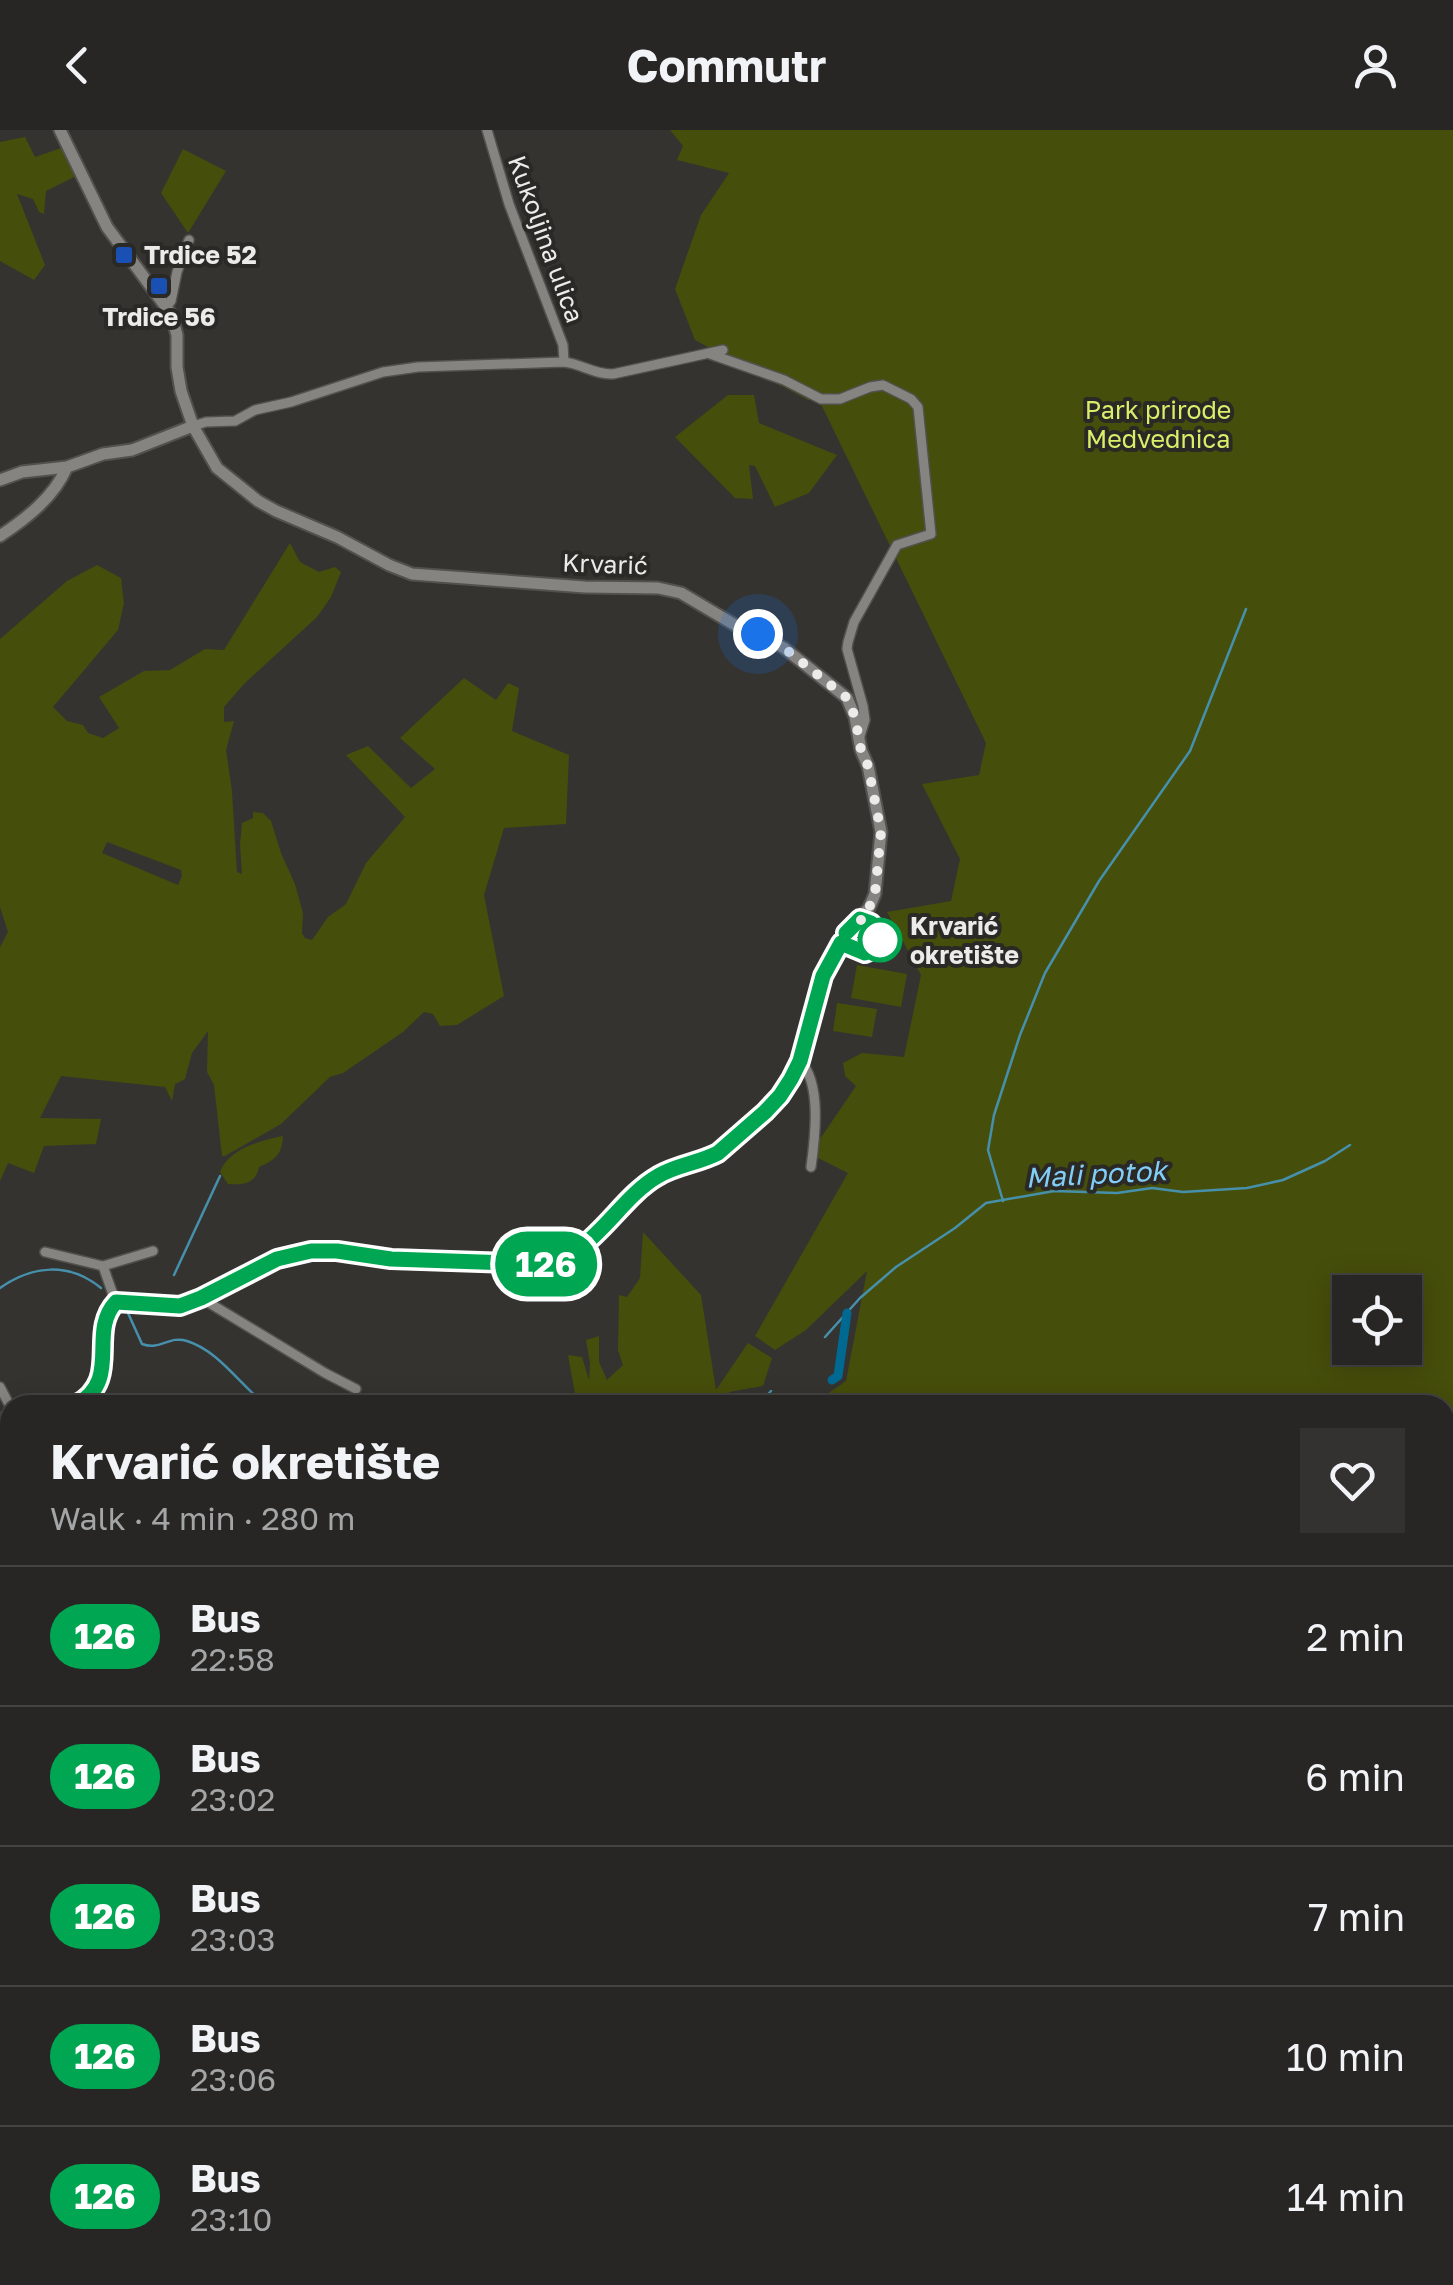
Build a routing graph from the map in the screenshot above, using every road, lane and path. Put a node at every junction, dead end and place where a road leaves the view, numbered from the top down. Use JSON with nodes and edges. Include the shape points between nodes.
{"nodes":[{"id":1,"x":60,"y":130,"type":"edge"},
{"id":2,"x":487,"y":130,"type":"edge"},
{"id":3,"x":189,"y":240,"type":"dead end"},
{"id":4,"x":168,"y":306,"type":"junction"},
{"id":5,"x":723,"y":350,"type":"dead end"},
{"id":6,"x":710,"y":354,"type":"junction"},
{"id":7,"x":564,"y":362,"type":"junction"},
{"id":8,"x":193,"y":426,"type":"junction"},
{"id":9,"x":67,"y":467,"type":"junction"},
{"id":10,"x":0,"y":480,"type":"edge"},
{"id":11,"x":0,"y":536,"type":"edge"},
{"id":12,"x":860,"y":736,"type":"junction"},
{"id":13,"x":800,"y":1061,"type":"junction"},
{"id":14,"x":811,"y":1167,"type":"dead end"},
{"id":15,"x":152,"y":1251,"type":"dead end"},
{"id":16,"x":46,"y":1252,"type":"dead end"},
{"id":17,"x":103,"y":1266,"type":"junction"},
{"id":18,"x":201,"y":1298,"type":"junction"},
{"id":19,"x":116,"y":1302,"type":"junction"},
{"id":20,"x":356,"y":1390,"type":"dead end"},
{"id":21,"x":87,"y":1395,"type":"edge"}],
"edges":[{"from":1,"to":4,"type":"street","via":[[108,227]]},
{"from":2,"to":7,"type":"street","name":"Kukoljina ulica"},
{"from":3,"to":4,"type":"street"},
{"from":4,"to":8,"type":"street","name":"Krvarić"},
{"from":5,"to":6,"type":"street"},
{"from":6,"to":7,"type":"street","via":[[613,374]]},
{"from":6,"to":12,"type":"street","via":[[821,399],[883,385],[918,408],[931,534],[897,545],[851,629],[847,650],[863,706]]},
{"from":7,"to":8,"type":"street","via":[[396,370],[235,420]]},
{"from":8,"to":9,"type":"street"},
{"from":8,"to":12,"type":"street","name":"Krvarić","via":[[217,468],[258,501],[412,574],[680,593],[784,648],[847,698]]},
{"from":9,"to":10,"type":"street"},
{"from":9,"to":11,"type":"street","via":[[46,499]]},
{"from":12,"to":13,"type":"street","name":"Krvarić","via":[[881,832],[875,894],[826,967]]},
{"from":13,"to":14,"type":"street","via":[[814,1102]]},
{"from":13,"to":18,"type":"street","name":"Krvarić","via":[[780,1096],[727,1146],[658,1176],[585,1244],[552,1263],[311,1251],[277,1259]]},
{"from":15,"to":17,"type":"street"},
{"from":16,"to":17,"type":"street"},
{"from":17,"to":19,"type":"street"},
{"from":18,"to":19,"type":"street","name":"Krvarić","via":[[180,1306]]},
{"from":18,"to":20,"type":"street"},
{"from":19,"to":21,"type":"street","via":[[106,1314],[102,1375]]}]}
